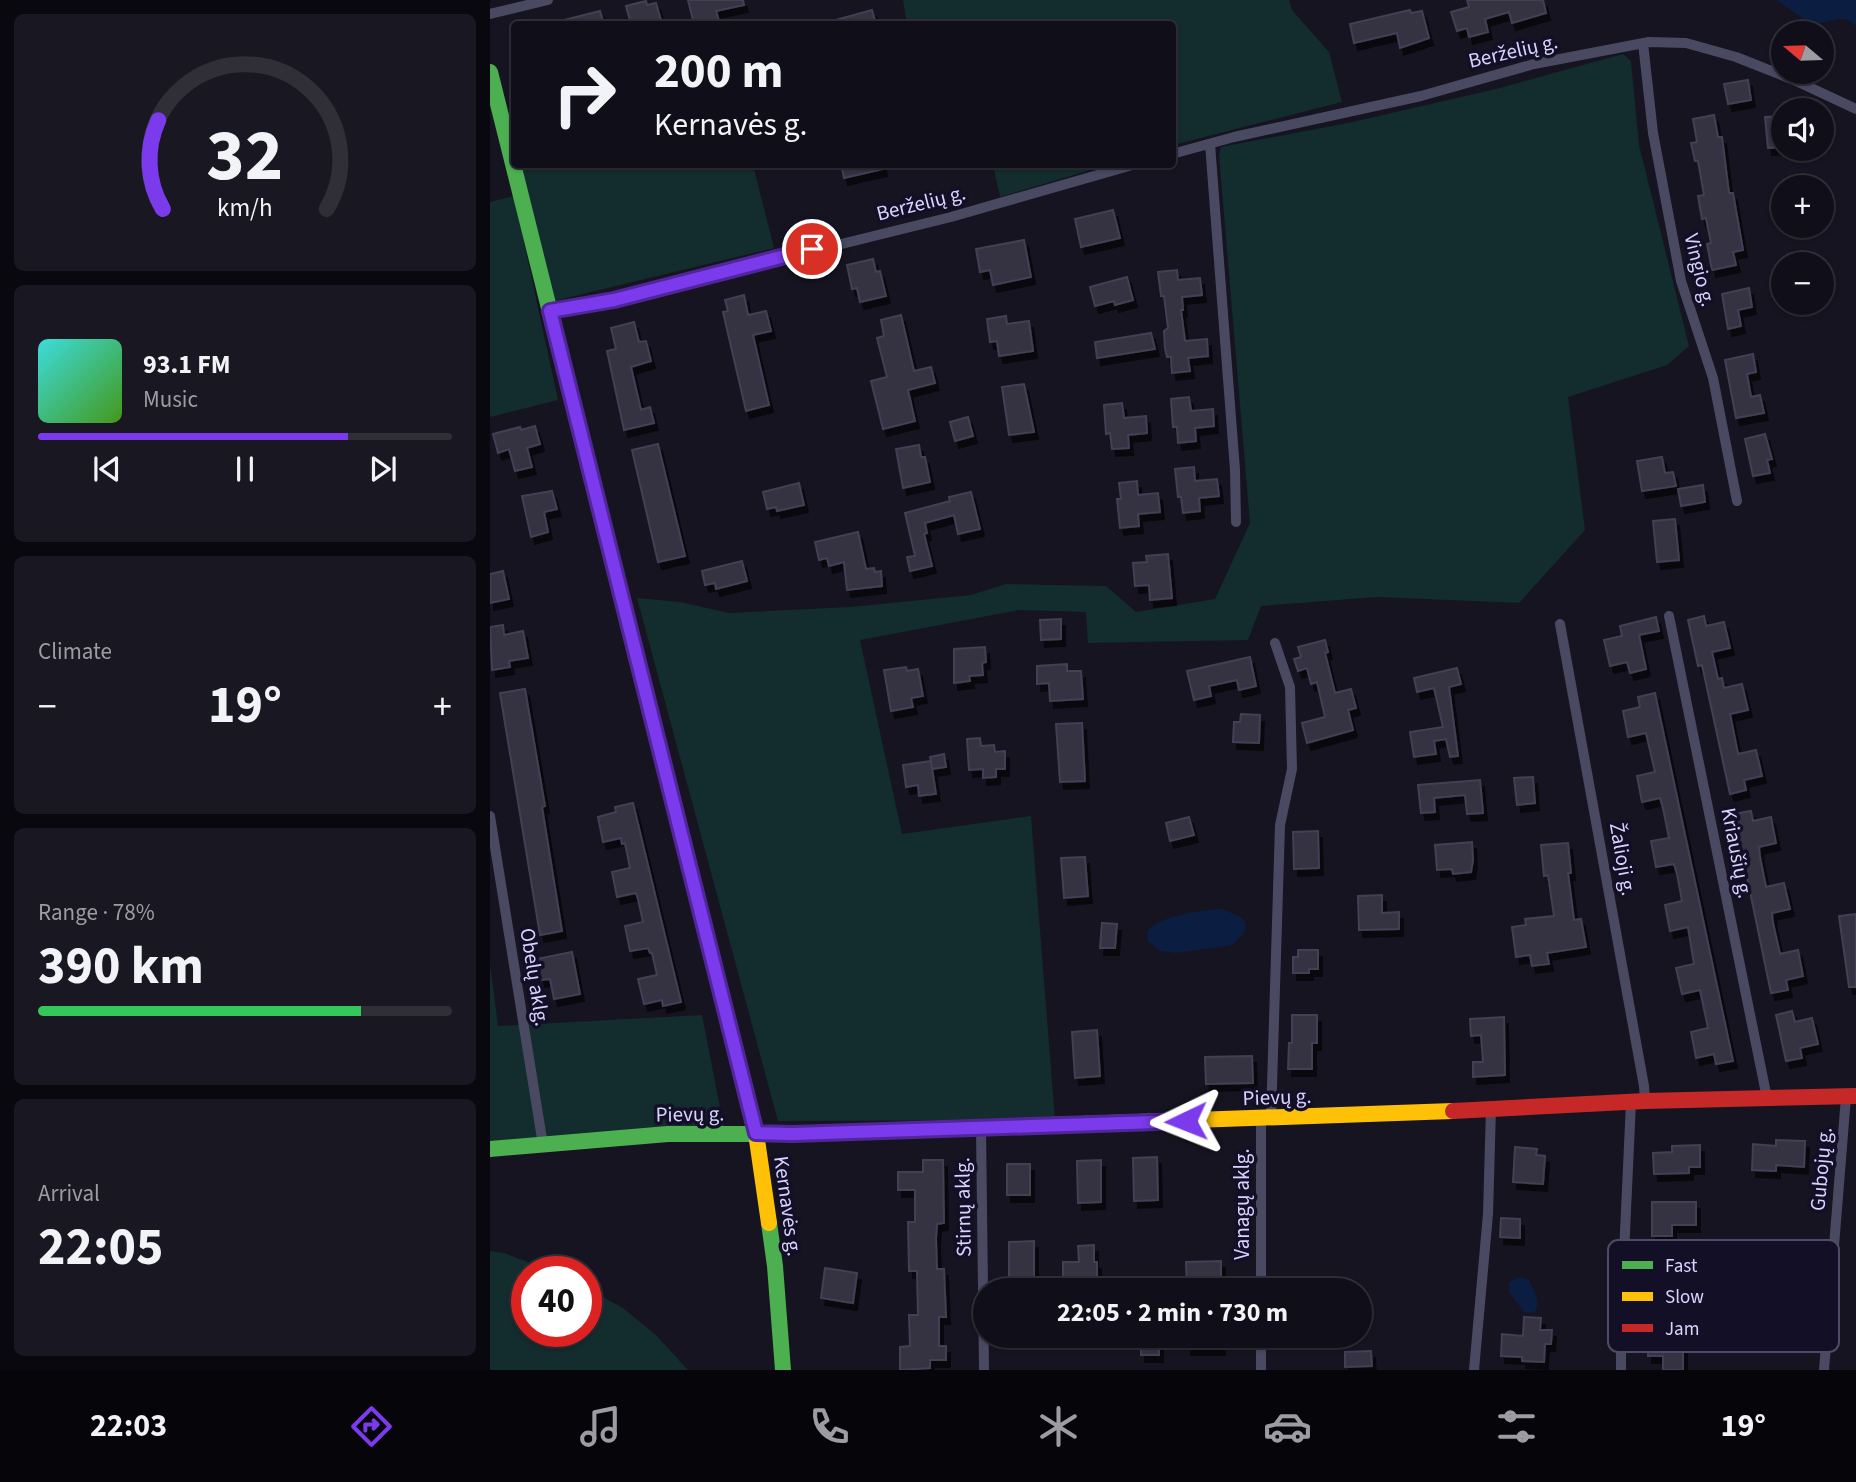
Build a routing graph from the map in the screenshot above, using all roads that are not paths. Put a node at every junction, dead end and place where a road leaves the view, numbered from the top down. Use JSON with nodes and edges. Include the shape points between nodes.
{"nodes":[{"id":1,"x":548,"y":0,"type":"edge"},
{"id":2,"x":490,"y":15,"type":"edge"},
{"id":3,"x":1643,"y":43,"type":"junction"},
{"id":4,"x":490,"y":72,"type":"edge"},
{"id":5,"x":1856,"y":109,"type":"edge"},
{"id":6,"x":1210,"y":144,"type":"junction"},
{"id":7,"x":1176,"y":153,"type":"edge"},
{"id":8,"x":511,"y":156,"type":"edge"},
{"id":9,"x":514,"y":168,"type":"edge"},
{"id":10,"x":1122,"y":168,"type":"edge"},
{"id":11,"x":550,"y":311,"type":"junction"},
{"id":12,"x":1737,"y":501,"type":"dead end"},
{"id":13,"x":1237,"y":522,"type":"dead end"},
{"id":14,"x":1669,"y":616,"type":"dead end"},
{"id":15,"x":1560,"y":624,"type":"dead end"},
{"id":16,"x":1275,"y":643,"type":"dead end"},
{"id":17,"x":490,"y":816,"type":"edge"},
{"id":18,"x":1851,"y":1097,"type":"edge"},
{"id":19,"x":1767,"y":1098,"type":"junction"},
{"id":20,"x":1638,"y":1101,"type":"junction"},
{"id":21,"x":1491,"y":1108,"type":"junction"},
{"id":22,"x":1266,"y":1119,"type":"junction"},
{"id":23,"x":981,"y":1128,"type":"junction"},
{"id":24,"x":756,"y":1133,"type":"junction"},
{"id":25,"x":543,"y":1144,"type":"junction"},
{"id":26,"x":490,"y":1149,"type":"edge"},
{"id":27,"x":1627,"y":1240,"type":"edge"},
{"id":28,"x":1837,"y":1240,"type":"edge"},
{"id":29,"x":1261,"y":1278,"type":"edge"},
{"id":30,"x":1261,"y":1348,"type":"edge"},
{"id":31,"x":1622,"y":1352,"type":"edge"},
{"id":32,"x":1826,"y":1352,"type":"edge"},
{"id":33,"x":783,"y":1370,"type":"edge"},
{"id":34,"x":984,"y":1370,"type":"edge"},
{"id":35,"x":1261,"y":1370,"type":"edge"},
{"id":36,"x":1474,"y":1370,"type":"edge"},
{"id":37,"x":1622,"y":1370,"type":"edge"},
{"id":38,"x":1824,"y":1370,"type":"edge"}],
"edges":[{"from":1,"to":2,"type":"street"},
{"from":3,"to":5,"type":"street","name":"Berželių g.","via":[[1668,41],[1706,48],[1794,80]]},
{"from":3,"to":6,"type":"street","name":"Berželių g.","via":[[1534,64],[1422,96]]},
{"from":3,"to":12,"type":"street","name":"Vingio g.","via":[[1653,134],[1675,254],[1713,378]]},
{"from":4,"to":8,"type":"street","name":"Kernavės g."},
{"from":6,"to":7,"type":"street","name":"Berželių g."},
{"from":6,"to":13,"type":"street"},
{"from":9,"to":11,"type":"street","name":"Kernavės g."},
{"from":10,"to":11,"type":"street","name":"Berželių g.","via":[[951,217],[614,300]]},
{"from":11,"to":24,"type":"street","name":"Kernavės g."},
{"from":14,"to":19,"type":"street","name":"Kriaušių g."},
{"from":15,"to":20,"type":"street","name":"Žalioji g.","via":[[1644,1086]]},
{"from":16,"to":22,"type":"street","name":"Vanagų aklg.","via":[[1290,687],[1292,769],[1280,825]]},
{"from":17,"to":25,"type":"street","name":"Obelų aklg."},
{"from":18,"to":19,"type":"street","name":"Pievų g."},
{"from":18,"to":28,"type":"street","name":"Gubojų g."},
{"from":19,"to":20,"type":"street","name":"Pievų g."},
{"from":20,"to":21,"type":"street","name":"Pievų g."},
{"from":20,"to":27,"type":"street","name":"Žalioji g."},
{"from":21,"to":22,"type":"street","name":"Pievų g."},
{"from":21,"to":36,"type":"street","via":[[1488,1214]]},
{"from":22,"to":23,"type":"street","name":"Pievų g."},
{"from":22,"to":29,"type":"street","name":"Vanagų aklg."},
{"from":23,"to":24,"type":"street","name":"Pievų g."},
{"from":23,"to":34,"type":"street","name":"Stirnų aklg."},
{"from":24,"to":25,"type":"street","name":"Pievų g.","via":[[667,1134]]},
{"from":24,"to":33,"type":"street","name":"Kernavės g.","via":[[775,1266]]},
{"from":25,"to":26,"type":"street","name":"Pievų g."},
{"from":30,"to":35,"type":"street"},
{"from":31,"to":37,"type":"street","name":"Žalioji g."},
{"from":32,"to":38,"type":"street","name":"Gubojų g."}]}
